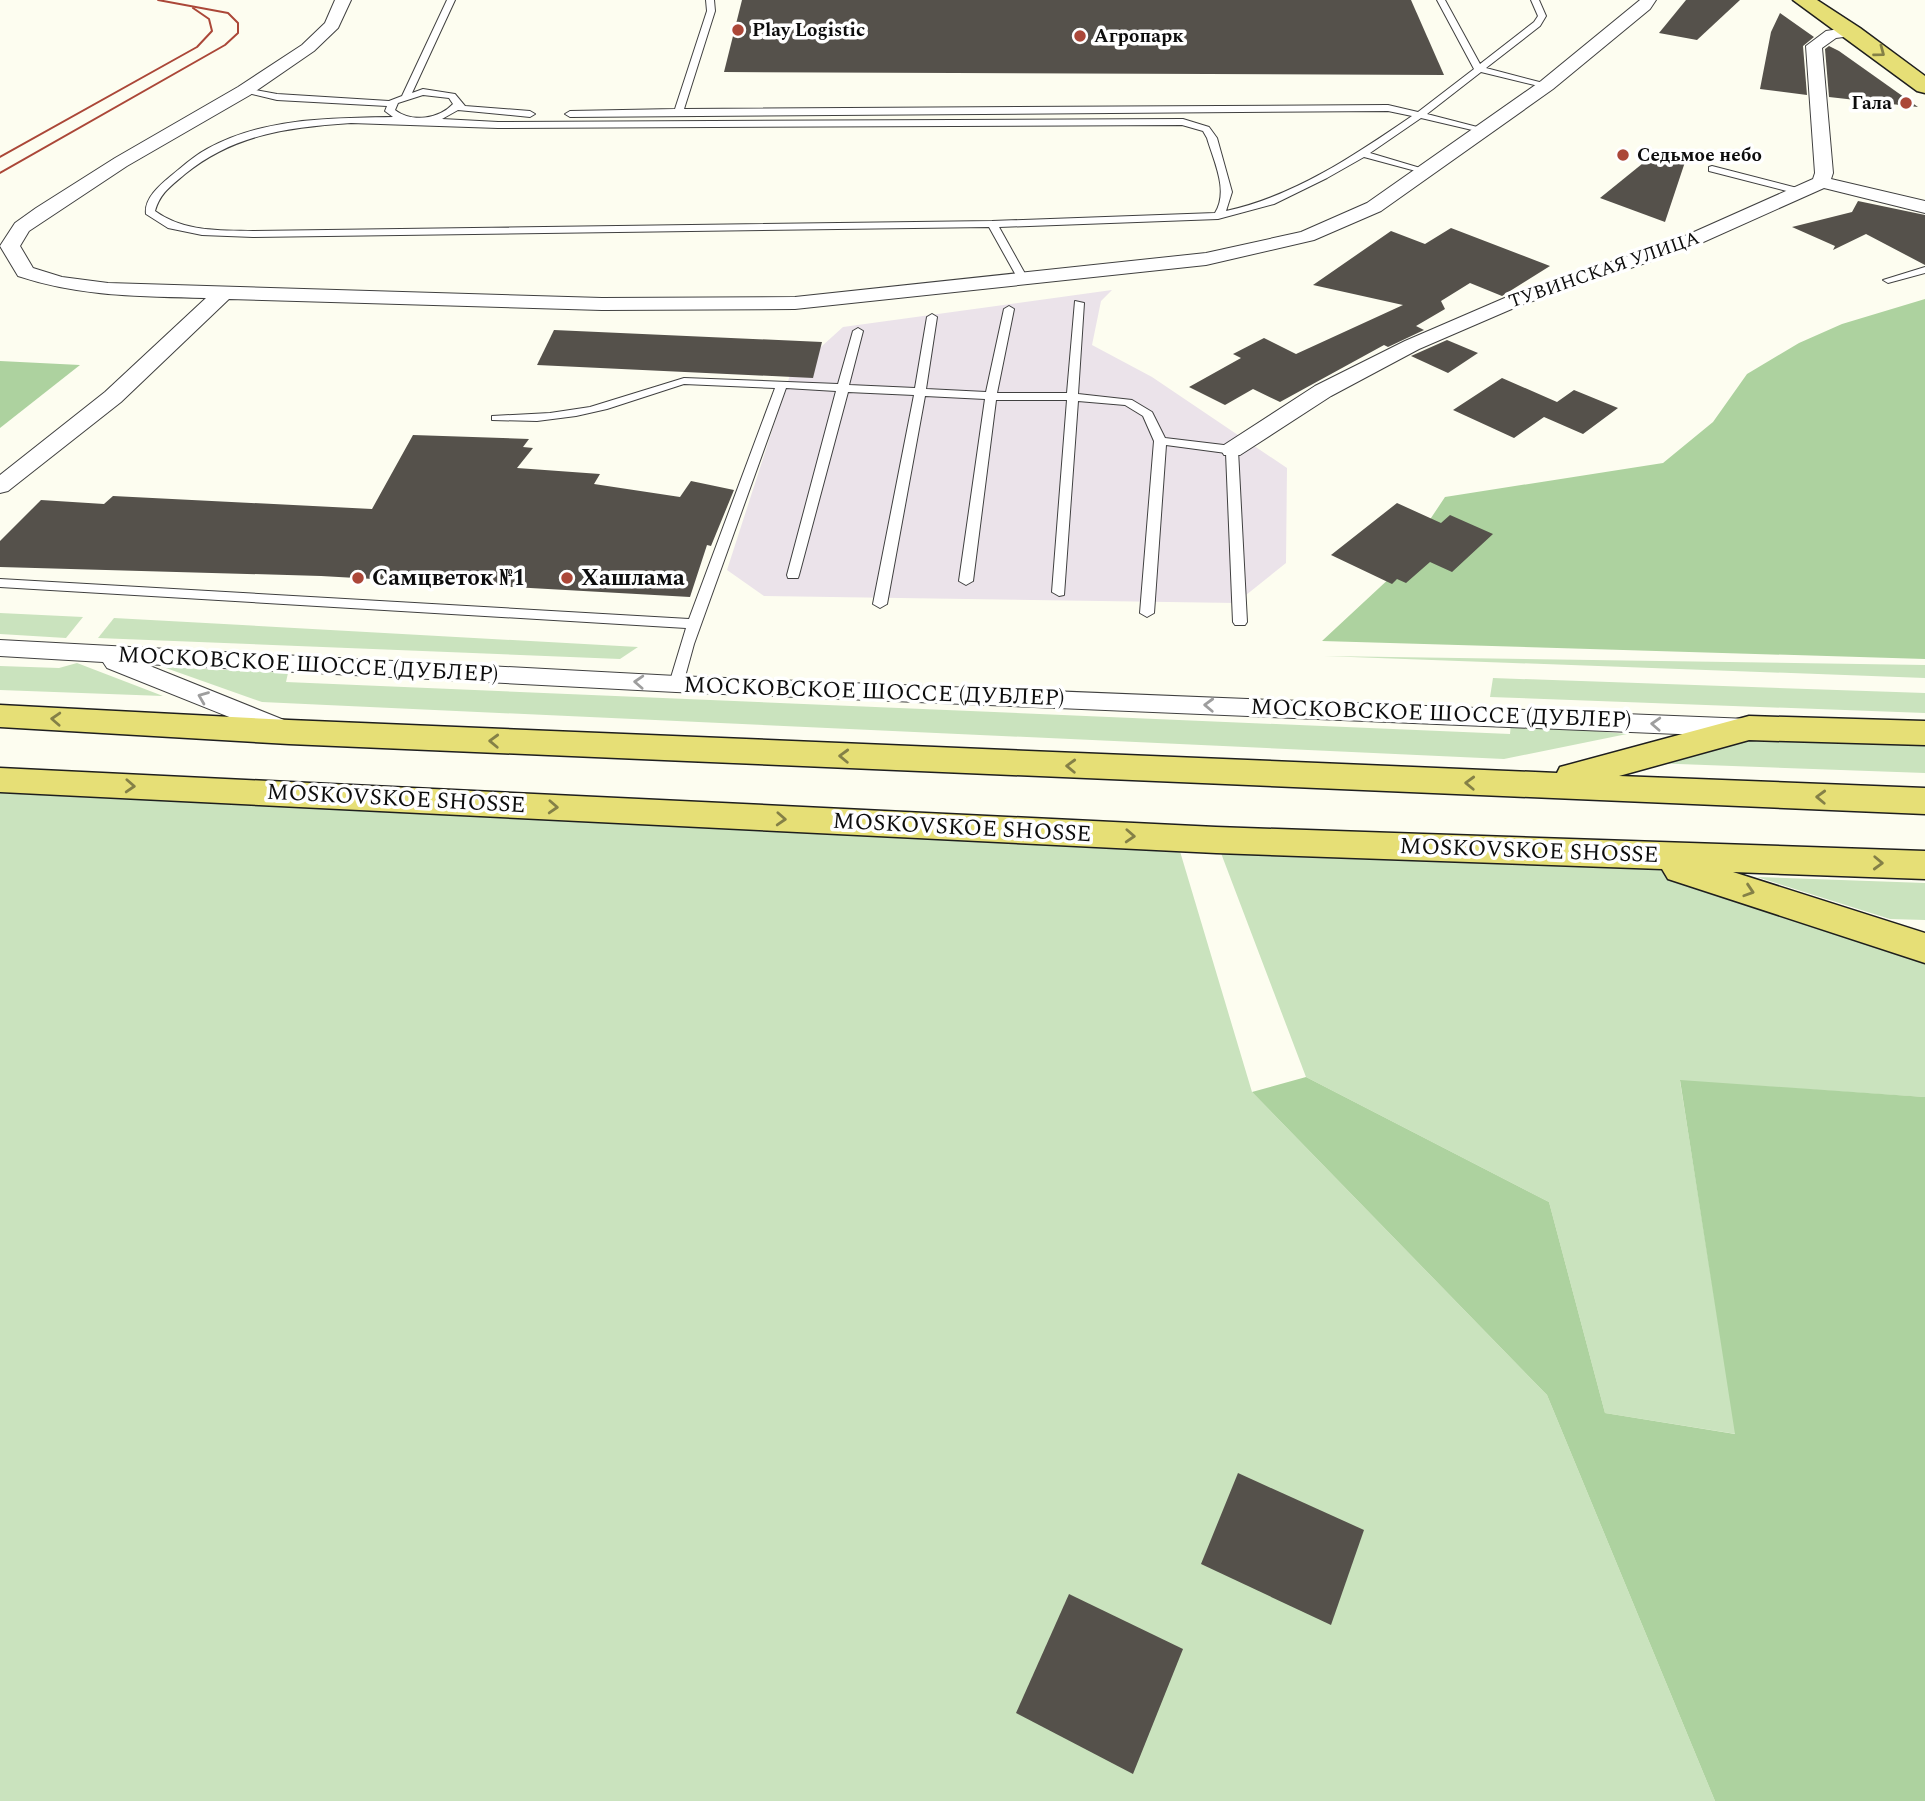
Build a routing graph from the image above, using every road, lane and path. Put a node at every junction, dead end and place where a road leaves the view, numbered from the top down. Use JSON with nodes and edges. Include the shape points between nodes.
{"nodes":[{"id":1,"x":343,"y":0,"type":"edge"},
{"id":2,"x":452,"y":0,"type":"edge"},
{"id":3,"x":710,"y":0,"type":"edge"},
{"id":4,"x":1441,"y":0,"type":"edge"},
{"id":5,"x":1535,"y":0,"type":"edge"},
{"id":6,"x":1648,"y":0,"type":"edge"},
{"id":7,"x":1803,"y":0,"type":"edge"},
{"id":8,"x":1829,"y":0,"type":"edge"},
{"id":9,"x":1853,"y":32,"type":"junction"},
{"id":10,"x":1925,"y":64,"type":"edge"},
{"id":11,"x":1478,"y":69,"type":"junction"},
{"id":12,"x":1547,"y":85,"type":"junction"},
{"id":13,"x":1925,"y":86,"type":"edge"},
{"id":14,"x":244,"y":92,"type":"junction"},
{"id":15,"x":406,"y":96,"type":"junction"},
{"id":16,"x":392,"y":104,"type":"junction"},
{"id":17,"x":456,"y":106,"type":"junction"},
{"id":18,"x":679,"y":112,"type":"junction"},
{"id":19,"x":1420,"y":115,"type":"junction"},
{"id":20,"x":413,"y":120,"type":"junction"},
{"id":21,"x":1482,"y":131,"type":"junction"},
{"id":22,"x":1364,"y":153,"type":"junction"},
{"id":23,"x":1712,"y":169,"type":"dead end"},
{"id":24,"x":1424,"y":172,"type":"junction"},
{"id":25,"x":1821,"y":182,"type":"junction"},
{"id":26,"x":1802,"y":192,"type":"junction"},
{"id":27,"x":1925,"y":207,"type":"edge"},
{"id":28,"x":1218,"y":216,"type":"junction"},
{"id":29,"x":992,"y":224,"type":"junction"},
{"id":30,"x":1925,"y":271,"type":"edge"},
{"id":31,"x":1023,"y":279,"type":"junction"},
{"id":32,"x":1888,"y":280,"type":"dead end"},
{"id":33,"x":223,"y":293,"type":"junction"},
{"id":34,"x":1079,"y":303,"type":"dead end"},
{"id":35,"x":1009,"y":309,"type":"dead end"},
{"id":36,"x":932,"y":317,"type":"dead end"},
{"id":37,"x":858,"y":331,"type":"dead end"},
{"id":38,"x":780,"y":386,"type":"junction"},
{"id":39,"x":842,"y":389,"type":"junction"},
{"id":40,"x":920,"y":393,"type":"junction"},
{"id":41,"x":991,"y":396,"type":"junction"},
{"id":42,"x":1074,"y":397,"type":"junction"},
{"id":43,"x":496,"y":418,"type":"dead end"},
{"id":44,"x":1160,"y":441,"type":"junction"},
{"id":45,"x":1232,"y":450,"type":"junction"},
{"id":46,"x":0,"y":486,"type":"edge"},
{"id":47,"x":793,"y":575,"type":"dead end"},
{"id":48,"x":966,"y":581,"type":"dead end"},
{"id":49,"x":0,"y":583,"type":"edge"},
{"id":50,"x":1059,"y":592,"type":"dead end"},
{"id":51,"x":880,"y":604,"type":"dead end"},
{"id":52,"x":1147,"y":613,"type":"dead end"},
{"id":53,"x":1240,"y":622,"type":"dead end"},
{"id":54,"x":695,"y":624,"type":"junction"},
{"id":55,"x":0,"y":648,"type":"edge"},
{"id":56,"x":97,"y":653,"type":"junction"},
{"id":57,"x":676,"y":684,"type":"junction"},
{"id":58,"x":0,"y":716,"type":"edge"},
{"id":59,"x":1749,"y":728,"type":"junction"},
{"id":60,"x":289,"y":732,"type":"junction"},
{"id":61,"x":1925,"y":733,"type":"edge"},
{"id":62,"x":0,"y":780,"type":"edge"},
{"id":63,"x":1538,"y":786,"type":"junction"},
{"id":64,"x":1925,"y":802,"type":"edge"},
{"id":65,"x":1638,"y":855,"type":"junction"},
{"id":66,"x":1925,"y":865,"type":"edge"},
{"id":67,"x":1925,"y":948,"type":"edge"}],
"edges":[{"from":1,"to":14,"type":"street","via":[[332,25],[309,48]]},
{"from":2,"to":15,"type":"lane"},
{"from":3,"to":18,"type":"lane","via":[[711,11]]},
{"from":4,"to":11,"type":"lane"},
{"from":5,"to":11,"type":"lane","via":[[1542,16],[1537,24]]},
{"from":6,"to":12,"type":"street"},
{"from":7,"to":9,"type":"main road"},
{"from":8,"to":10,"type":"main road"},
{"from":9,"to":13,"type":"main road","one_way":true},
{"from":9,"to":25,"type":"street","via":[[1832,34],[1814,46]]},
{"from":11,"to":12,"type":"lane"},
{"from":11,"to":19,"type":"lane"},
{"from":12,"to":21,"type":"street"},
{"from":14,"to":16,"type":"lane"},
{"from":14,"to":33,"type":"street","via":[[43,212],[22,227],[10,246],[25,272],[60,283]]},
{"from":15,"to":16,"type":"lane"},
{"from":15,"to":17,"type":"lane","via":[[444,93],[457,100]]},
{"from":16,"to":20,"type":"lane","via":[[393,115]]},
{"from":17,"to":18,"type":"lane","via":[[515,114]]},
{"from":17,"to":20,"type":"lane","via":[[441,116]]},
{"from":18,"to":19,"type":"lane","via":[[1388,107]]},
{"from":19,"to":21,"type":"lane"},
{"from":19,"to":22,"type":"lane"},
{"from":20,"to":28,"type":"lane","via":[[498,125],[1183,122],[1206,129],[1212,138],[1227,192]]},
{"from":20,"to":29,"type":"lane","via":[[300,125],[234,140],[213,149],[153,197],[150,212],[167,226],[253,234]]},
{"from":21,"to":24,"type":"street"},
{"from":22,"to":24,"type":"lane"},
{"from":22,"to":28,"type":"lane","via":[[1247,211]]},
{"from":23,"to":26,"type":"lane"},
{"from":24,"to":31,"type":"street","via":[[1374,207],[1295,239],[1206,259]]},
{"from":25,"to":26,"type":"street","name":"ТУВИНСКАЯ УЛИЦА"},
{"from":25,"to":27,"type":"street"},
{"from":26,"to":45,"type":"street","name":"ТУВИНСКАЯ УЛИЦА","via":[[1683,244],[1514,301],[1412,345],[1323,391]]},
{"from":28,"to":29,"type":"lane"},
{"from":29,"to":31,"type":"lane"},
{"from":30,"to":32,"type":"lane"},
{"from":31,"to":33,"type":"street","via":[[795,303],[602,304]]},
{"from":33,"to":46,"type":"street","via":[[113,397]]},
{"from":34,"to":42,"type":"lane"},
{"from":35,"to":41,"type":"lane"},
{"from":36,"to":40,"type":"lane"},
{"from":37,"to":39,"type":"lane"},
{"from":38,"to":39,"type":"lane"},
{"from":38,"to":43,"type":"lane","via":[[676,380],[603,407],[559,417]]},
{"from":38,"to":54,"type":"lane"},
{"from":39,"to":40,"type":"lane"},
{"from":39,"to":47,"type":"lane"},
{"from":40,"to":41,"type":"lane"},
{"from":40,"to":51,"type":"lane"},
{"from":41,"to":42,"type":"lane"},
{"from":41,"to":48,"type":"lane"},
{"from":42,"to":44,"type":"lane","via":[[1128,402],[1148,414]]},
{"from":42,"to":50,"type":"lane"},
{"from":44,"to":45,"type":"lane"},
{"from":44,"to":52,"type":"lane"},
{"from":45,"to":53,"type":"lane"},
{"from":49,"to":54,"type":"lane"},
{"from":54,"to":57,"type":"lane"},
{"from":55,"to":56,"type":"street","name":"МОСКОВСКОЕ ШОССЕ (ДУБЛЕР)"},
{"from":57,"to":56,"type":"street","name":"МОСКОВСКОЕ ШОССЕ (ДУБЛЕР)","one_way":true},
{"from":60,"to":56,"type":"street","one_way":true},
{"from":59,"to":57,"type":"street","name":"МОСКОВСКОЕ ШОССЕ (ДУБЛЕР)","one_way":true},
{"from":60,"to":58,"type":"main road","one_way":true},
{"from":59,"to":61,"type":"main road"},
{"from":59,"to":63,"type":"main road"},
{"from":63,"to":60,"type":"main road","one_way":true},
{"from":62,"to":65,"type":"main road","name":"MOSKOVSKOE SHOSSE","one_way":true,"via":[[1216,840]]},
{"from":64,"to":63,"type":"main road","one_way":true},
{"from":65,"to":66,"type":"main road","name":"MOSKOVSKOE SHOSSE","one_way":true},
{"from":65,"to":67,"type":"main road","one_way":true}]}
